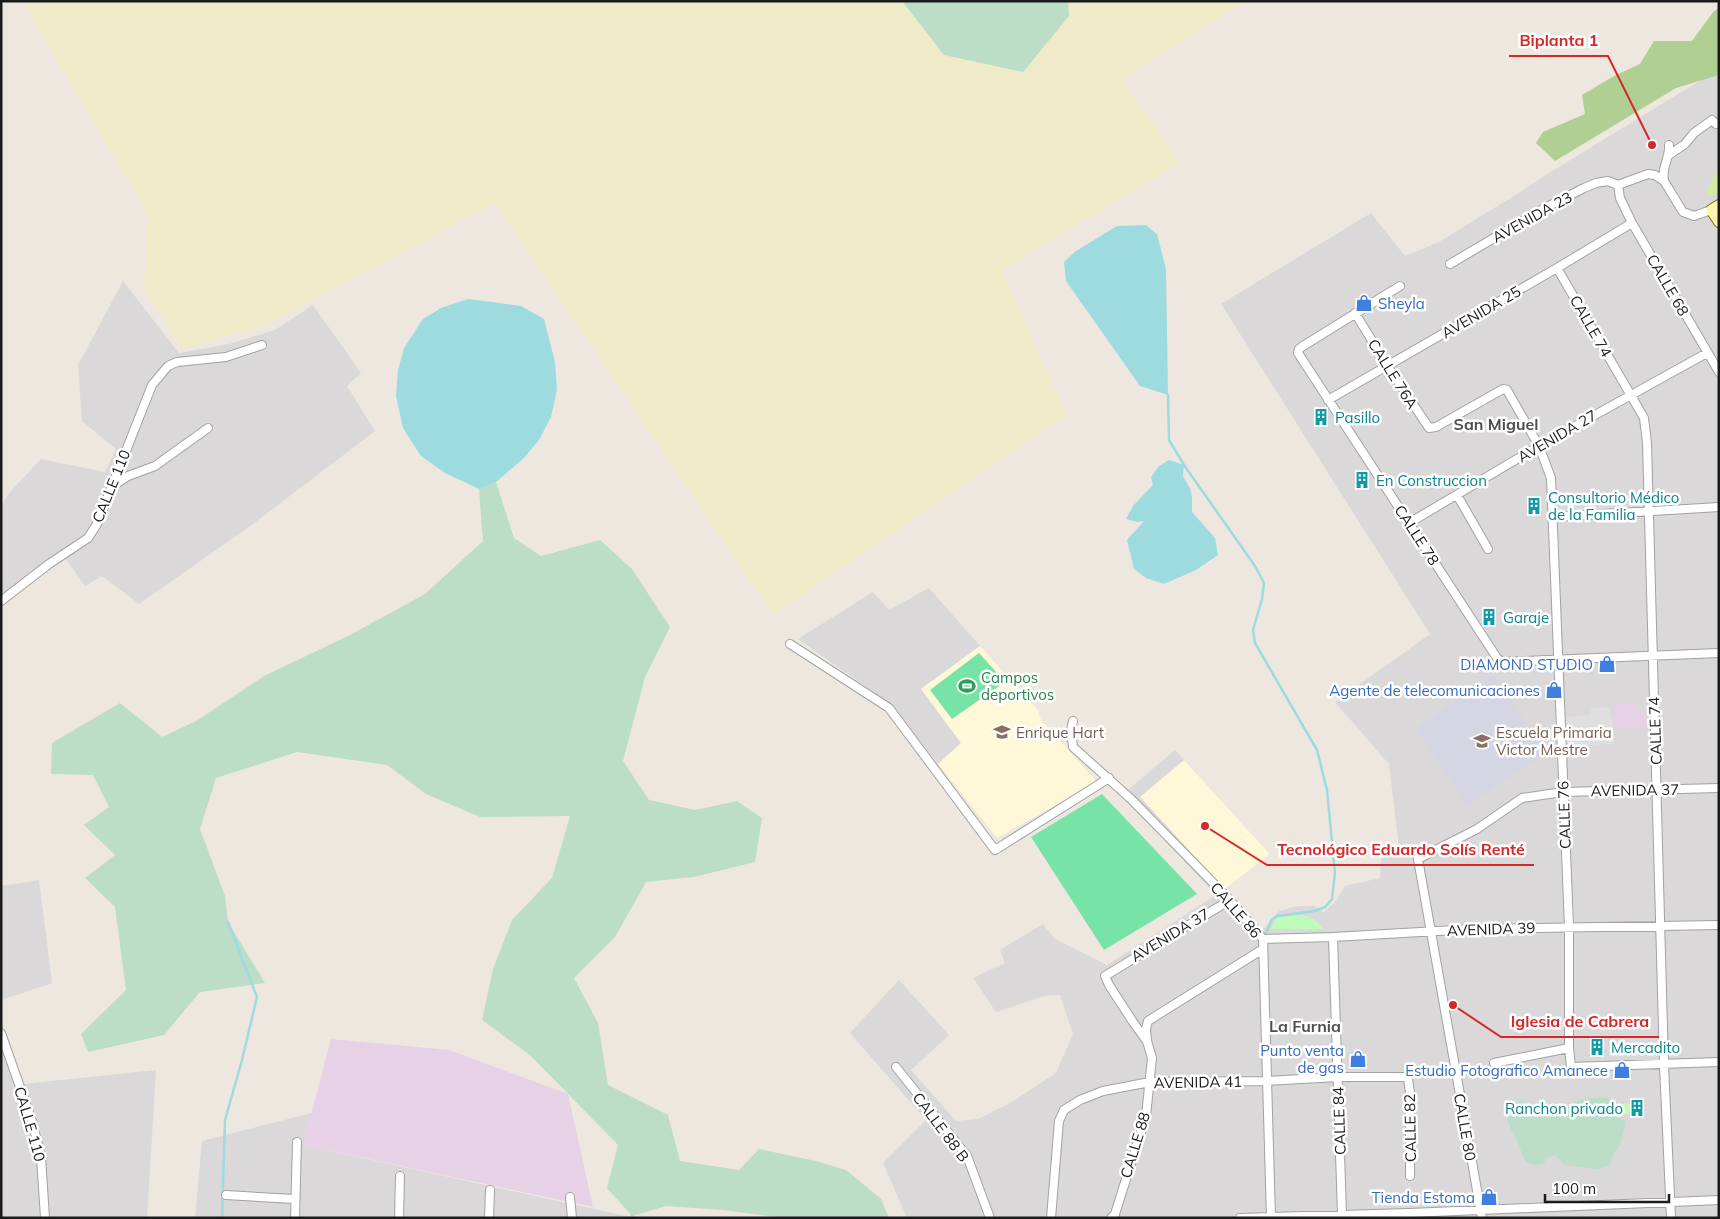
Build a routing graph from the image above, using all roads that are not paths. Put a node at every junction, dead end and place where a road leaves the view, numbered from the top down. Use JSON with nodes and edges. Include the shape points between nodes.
{"nodes":[{"id":1,"x":1716,"y":124,"type":"dead end"},
{"id":2,"x":1669,"y":145,"type":"dead end"},
{"id":3,"x":1669,"y":154,"type":"junction"},
{"id":4,"x":1664,"y":180,"type":"junction"},
{"id":5,"x":1618,"y":185,"type":"junction"},
{"id":6,"x":1715,"y":207,"type":"edge"},
{"id":7,"x":1632,"y":222,"type":"junction"},
{"id":8,"x":1719,"y":222,"type":"edge"},
{"id":9,"x":1450,"y":264,"type":"dead end"},
{"id":10,"x":1557,"y":268,"type":"junction"},
{"id":11,"x":1400,"y":286,"type":"dead end"},
{"id":12,"x":1355,"y":313,"type":"junction"},
{"id":13,"x":262,"y":345,"type":"dead end"},
{"id":14,"x":1707,"y":353,"type":"junction"},
{"id":15,"x":1387,"y":365,"type":"junction"},
{"id":16,"x":1719,"y":372,"type":"edge"},
{"id":17,"x":1510,"y":392,"type":"joint"},
{"id":18,"x":1631,"y":394,"type":"junction"},
{"id":19,"x":1328,"y":400,"type":"junction"},
{"id":20,"x":208,"y":428,"type":"dead end"},
{"id":21,"x":1539,"y":446,"type":"junction"},
{"id":22,"x":111,"y":487,"type":"junction"},
{"id":23,"x":1457,"y":495,"type":"junction"},
{"id":24,"x":1719,"y":507,"type":"edge"},
{"id":25,"x":1649,"y":510,"type":"junction"},
{"id":26,"x":1553,"y":517,"type":"junction"},
{"id":27,"x":1409,"y":524,"type":"junction"},
{"id":28,"x":1488,"y":549,"type":"dead end"},
{"id":29,"x":1,"y":600,"type":"edge"},
{"id":30,"x":790,"y":644,"type":"dead end"},
{"id":31,"x":1719,"y":652,"type":"edge"},
{"id":32,"x":1652,"y":656,"type":"junction"},
{"id":33,"x":1557,"y":660,"type":"junction"},
{"id":34,"x":1073,"y":721,"type":"dead end"},
{"id":35,"x":1109,"y":778,"type":"junction"},
{"id":36,"x":1719,"y":788,"type":"edge"},
{"id":37,"x":1656,"y":790,"type":"junction"},
{"id":38,"x":1563,"y":792,"type":"junction"},
{"id":39,"x":1418,"y":859,"type":"joint"},
{"id":40,"x":1230,"y":900,"type":"junction"},
{"id":41,"x":1719,"y":925,"type":"edge"},
{"id":42,"x":1660,"y":926,"type":"junction"},
{"id":43,"x":1569,"y":927,"type":"junction"},
{"id":44,"x":1431,"y":931,"type":"junction"},
{"id":45,"x":1333,"y":937,"type":"junction"},
{"id":46,"x":1263,"y":939,"type":"junction"},
{"id":47,"x":1263,"y":949,"type":"junction"},
{"id":48,"x":1110,"y":971,"type":"joint"},
{"id":49,"x":1,"y":1033,"type":"edge"},
{"id":50,"x":1147,"y":1041,"type":"junction"},
{"id":51,"x":1570,"y":1048,"type":"junction"},
{"id":52,"x":1719,"y":1062,"type":"edge"},
{"id":53,"x":1494,"y":1063,"type":"dead end"},
{"id":54,"x":1664,"y":1065,"type":"junction"},
{"id":55,"x":896,"y":1068,"type":"dead end"},
{"id":56,"x":1338,"y":1077,"type":"junction"},
{"id":57,"x":1408,"y":1080,"type":"joint"},
{"id":58,"x":1267,"y":1081,"type":"junction"},
{"id":59,"x":1150,"y":1082,"type":"junction"},
{"id":60,"x":297,"y":1142,"type":"dead end"},
{"id":61,"x":400,"y":1176,"type":"dead end"},
{"id":62,"x":1410,"y":1176,"type":"dead end"},
{"id":63,"x":490,"y":1190,"type":"dead end"},
{"id":64,"x":226,"y":1194,"type":"dead end"},
{"id":65,"x":570,"y":1197,"type":"dead end"},
{"id":66,"x":294,"y":1199,"type":"junction"},
{"id":67,"x":1719,"y":1200,"type":"edge"},
{"id":68,"x":1671,"y":1202,"type":"junction"},
{"id":69,"x":1481,"y":1214,"type":"edge"},
{"id":70,"x":1342,"y":1215,"type":"junction"},
{"id":71,"x":1410,"y":1215,"type":"edge"},
{"id":72,"x":45,"y":1218,"type":"edge"},
{"id":73,"x":295,"y":1218,"type":"edge"},
{"id":74,"x":399,"y":1218,"type":"edge"},
{"id":75,"x":489,"y":1218,"type":"edge"},
{"id":76,"x":572,"y":1218,"type":"edge"},
{"id":77,"x":990,"y":1218,"type":"edge"},
{"id":78,"x":1051,"y":1218,"type":"edge"},
{"id":79,"x":1111,"y":1218,"type":"edge"},
{"id":80,"x":1240,"y":1218,"type":"edge"},
{"id":81,"x":1271,"y":1218,"type":"edge"},
{"id":82,"x":1671,"y":1218,"type":"edge"}],
"edges":[{"from":1,"to":3,"type":"street","via":[[1712,120],[1704,125],[1685,144]]},
{"from":2,"to":3,"type":"street"},
{"from":3,"to":4,"type":"street","via":[[1662,171]]},
{"from":4,"to":5,"type":"street","via":[[1648,174]]},
{"from":4,"to":6,"type":"street","via":[[1683,212],[1694,216]]},
{"from":5,"to":7,"type":"street","name":"CALLE 68","via":[[1620,198]]},
{"from":5,"to":9,"type":"street","name":"AVENIDA 23","via":[[1608,180],[1584,188]]},
{"from":6,"to":8,"type":"street"},
{"from":7,"to":10,"type":"street","name":"AVENIDA 25"},
{"from":7,"to":14,"type":"street","name":"CALLE 68"},
{"from":10,"to":15,"type":"street","name":"AVENIDA 25"},
{"from":10,"to":18,"type":"street","name":"CALLE 74"},
{"from":11,"to":12,"type":"street"},
{"from":12,"to":15,"type":"street","name":"CALLE 76A"},
{"from":12,"to":19,"type":"street","name":"CALLE 78","via":[[1299,349],[1300,357]]},
{"from":13,"to":22,"type":"street","name":"CALLE 110","via":[[226,357],[177,362],[168,366],[152,385]]},
{"from":14,"to":16,"type":"street","name":"CALLE 68"},
{"from":14,"to":18,"type":"street","name":"AVENIDA 27"},
{"from":15,"to":17,"type":"street","name":"CALLE 76A","via":[[1429,428],[1503,389]]},
{"from":15,"to":19,"type":"street","name":"AVENIDA 25"},
{"from":17,"to":21,"type":"street","name":"CALLE 76"},
{"from":18,"to":21,"type":"street","name":"AVENIDA 27"},
{"from":18,"to":25,"type":"street","name":"CALLE 74","via":[[1644,418]]},
{"from":19,"to":27,"type":"street","name":"CALLE 78"},
{"from":20,"to":22,"type":"street","via":[[155,466],[128,476]]},
{"from":21,"to":23,"type":"street","name":"AVENIDA 27"},
{"from":21,"to":26,"type":"street","name":"CALLE 76","via":[[1551,478]]},
{"from":22,"to":29,"type":"street","name":"CALLE 110","via":[[88,538]]},
{"from":23,"to":27,"type":"street","name":"AVENIDA 27"},
{"from":23,"to":28,"type":"street"},
{"from":24,"to":25,"type":"street"},
{"from":25,"to":26,"type":"street"},
{"from":25,"to":32,"type":"street","name":"CALLE 74"},
{"from":26,"to":33,"type":"street","name":"CALLE 76"},
{"from":27,"to":33,"type":"street","name":"CALLE 78","via":[[1497,658],[1502,662]]},
{"from":30,"to":35,"type":"street","via":[[889,708],[994,850]]},
{"from":31,"to":32,"type":"street"},
{"from":32,"to":33,"type":"street"},
{"from":32,"to":37,"type":"street","name":"CALLE 74"},
{"from":33,"to":38,"type":"street","name":"CALLE 76"},
{"from":34,"to":35,"type":"street","name":"CALLE 86","via":[[1073,747]]},
{"from":35,"to":40,"type":"street","name":"CALLE 86"},
{"from":36,"to":37,"type":"street","name":"AVENIDA 37"},
{"from":37,"to":38,"type":"street","name":"AVENIDA 37"},
{"from":37,"to":42,"type":"street","name":"CALLE 74"},
{"from":38,"to":39,"type":"street","name":"AVENIDA 37","via":[[1525,797],[1477,829]]},
{"from":38,"to":43,"type":"street","name":"CALLE 76"},
{"from":39,"to":44,"type":"street","name":"CALLE 80"},
{"from":40,"to":46,"type":"street","name":"CALLE 86"},
{"from":40,"to":48,"type":"street","name":"AVENIDA 37"},
{"from":41,"to":42,"type":"street","name":"AVENIDA 39"},
{"from":42,"to":43,"type":"street","name":"AVENIDA 39"},
{"from":42,"to":54,"type":"street","name":"CALLE 74"},
{"from":43,"to":44,"type":"street","name":"AVENIDA 39"},
{"from":43,"to":51,"type":"street","name":"CALLE 76"},
{"from":44,"to":45,"type":"street","name":"AVENIDA 39"},
{"from":44,"to":69,"type":"street","name":"CALLE 80"},
{"from":45,"to":46,"type":"street","name":"AVENIDA 39"},
{"from":45,"to":56,"type":"street","name":"CALLE 84"},
{"from":46,"to":47,"type":"street","name":"CALLE 86"},
{"from":47,"to":50,"type":"street","name":"CALLE 88","via":[[1148,1021]]},
{"from":47,"to":58,"type":"street","name":"CALLE 86"},
{"from":48,"to":50,"type":"street","name":"CALLE 88","via":[[1105,976],[1106,980]]},
{"from":49,"to":72,"type":"street","name":"CALLE 110","via":[[41,1157]]},
{"from":50,"to":59,"type":"street","name":"CALLE 88","via":[[1152,1058]]},
{"from":51,"to":53,"type":"street"},
{"from":51,"to":54,"type":"street","name":"CALLE 76","via":[[1571,1067]]},
{"from":52,"to":54,"type":"street"},
{"from":54,"to":68,"type":"street","name":"CALLE 74"},
{"from":55,"to":77,"type":"street","name":"CALLE 88 B","via":[[967,1156]]},
{"from":56,"to":57,"type":"street","name":"AVENIDA 41","via":[[1402,1076]]},
{"from":56,"to":58,"type":"street","name":"AVENIDA 41"},
{"from":56,"to":70,"type":"street","name":"CALLE 84"},
{"from":57,"to":62,"type":"street","name":"CALLE 82"},
{"from":58,"to":59,"type":"street","name":"AVENIDA 41"},
{"from":58,"to":81,"type":"street","name":"CALLE 86"},
{"from":59,"to":78,"type":"street","name":"AVENIDA 41","via":[[1103,1091],[1064,1110],[1059,1121]]},
{"from":59,"to":79,"type":"street","name":"CALLE 88","via":[[1146,1116]]},
{"from":60,"to":66,"type":"street"},
{"from":61,"to":74,"type":"street"},
{"from":63,"to":75,"type":"street"},
{"from":64,"to":66,"type":"street"},
{"from":65,"to":76,"type":"street"},
{"from":66,"to":73,"type":"street"},
{"from":67,"to":68,"type":"street"},
{"from":68,"to":69,"type":"street"},
{"from":68,"to":82,"type":"street","name":"CALLE 74"},
{"from":69,"to":71,"type":"street"},
{"from":70,"to":71,"type":"street"},
{"from":70,"to":81,"type":"street"},
{"from":80,"to":81,"type":"street"}]}
